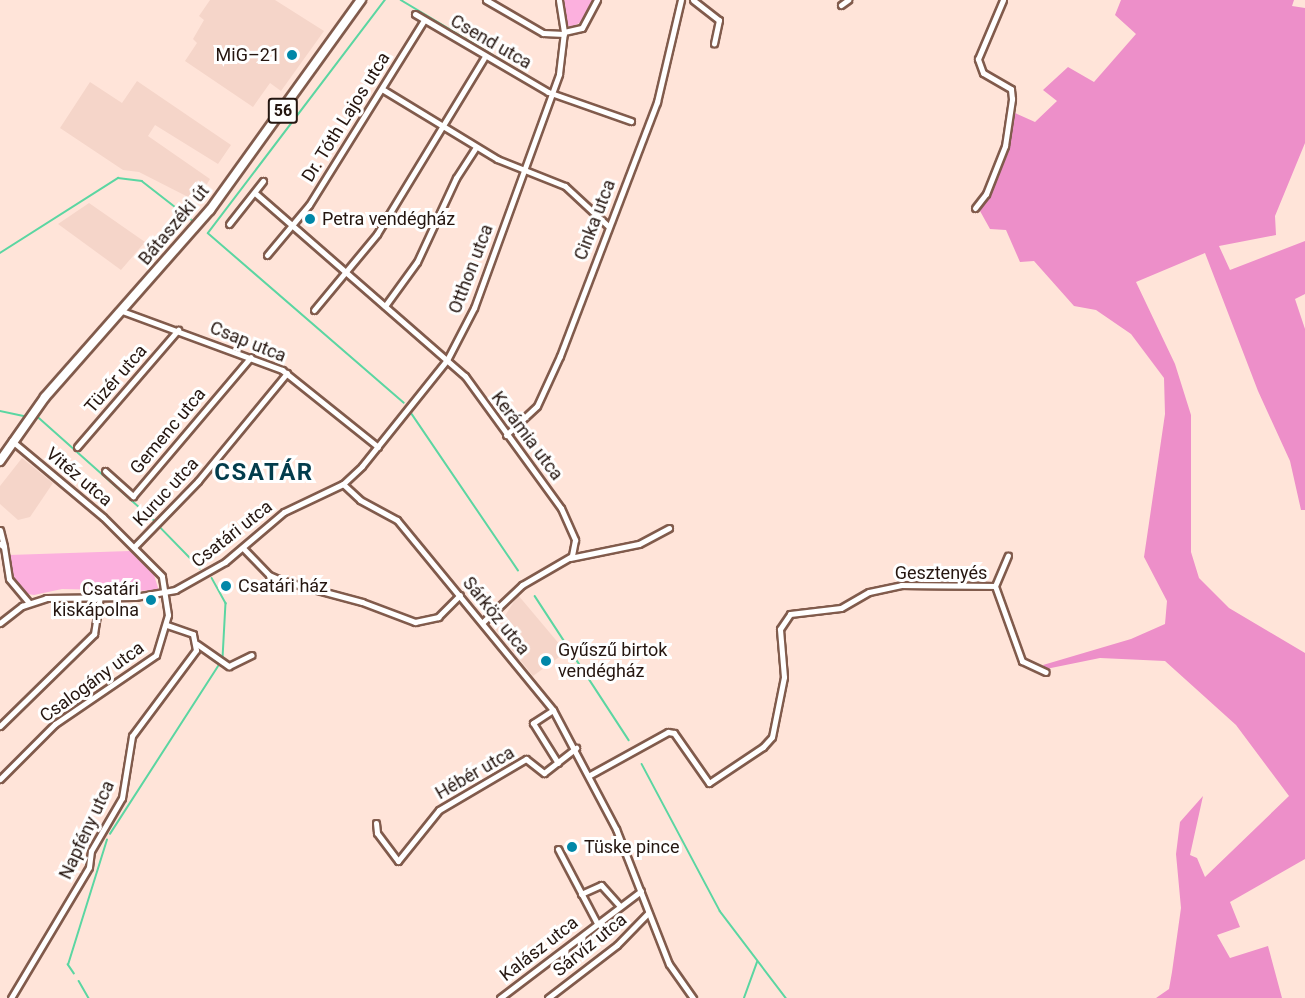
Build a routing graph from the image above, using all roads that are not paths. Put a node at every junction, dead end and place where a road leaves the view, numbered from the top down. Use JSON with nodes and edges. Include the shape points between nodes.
{"nodes":[{"id":1,"x":361,"y":0,"type":"edge"},
{"id":2,"x":486,"y":0,"type":"edge"},
{"id":3,"x":559,"y":0,"type":"edge"},
{"id":4,"x":597,"y":0,"type":"edge"},
{"id":5,"x":681,"y":0,"type":"edge"},
{"id":6,"x":693,"y":0,"type":"edge"},
{"id":7,"x":848,"y":0,"type":"edge"},
{"id":8,"x":1003,"y":0,"type":"edge"},
{"id":9,"x":841,"y":5,"type":"dead end"},
{"id":10,"x":415,"y":14,"type":"dead end"},
{"id":11,"x":424,"y":20,"type":"junction"},
{"id":12,"x":564,"y":33,"type":"junction"},
{"id":13,"x":714,"y":43,"type":"dead end"},
{"id":14,"x":484,"y":58,"type":"junction"},
{"id":15,"x":382,"y":89,"type":"junction"},
{"id":16,"x":553,"y":94,"type":"junction"},
{"id":17,"x":631,"y":121,"type":"dead end"},
{"id":18,"x":443,"y":127,"type":"junction"},
{"id":19,"x":476,"y":147,"type":"junction"},
{"id":20,"x":524,"y":171,"type":"junction"},
{"id":21,"x":263,"y":181,"type":"dead end"},
{"id":22,"x":255,"y":193,"type":"junction"},
{"id":23,"x":975,"y":208,"type":"dead end"},
{"id":24,"x":229,"y":224,"type":"dead end"},
{"id":25,"x":608,"y":226,"type":"junction"},
{"id":26,"x":292,"y":227,"type":"junction"},
{"id":27,"x":267,"y":255,"type":"dead end"},
{"id":28,"x":347,"y":274,"type":"junction"},
{"id":29,"x":385,"y":306,"type":"junction"},
{"id":30,"x":314,"y":310,"type":"dead end"},
{"id":31,"x":122,"y":311,"type":"junction"},
{"id":32,"x":178,"y":330,"type":"junction"},
{"id":33,"x":251,"y":357,"type":"junction"},
{"id":34,"x":447,"y":360,"type":"junction"},
{"id":35,"x":286,"y":373,"type":"junction"},
{"id":36,"x":506,"y":435,"type":"junction"},
{"id":37,"x":12,"y":441,"type":"junction"},
{"id":38,"x":77,"y":447,"type":"dead end"},
{"id":39,"x":378,"y":447,"type":"junction"},
{"id":40,"x":0,"y":461,"type":"edge"},
{"id":41,"x":105,"y":471,"type":"dead end"},
{"id":42,"x":343,"y":484,"type":"junction"},
{"id":43,"x":669,"y":528,"type":"dead end"},
{"id":44,"x":0,"y":530,"type":"edge"},
{"id":45,"x":2,"y":546,"type":"edge"},
{"id":46,"x":135,"y":546,"type":"junction"},
{"id":47,"x":243,"y":548,"type":"junction"},
{"id":48,"x":1008,"y":556,"type":"dead end"},
{"id":49,"x":570,"y":558,"type":"junction"},
{"id":50,"x":995,"y":586,"type":"junction"},
{"id":51,"x":167,"y":592,"type":"junction"},
{"id":52,"x":460,"y":595,"type":"junction"},
{"id":53,"x":100,"y":596,"type":"junction"},
{"id":54,"x":28,"y":603,"type":"junction"},
{"id":55,"x":483,"y":622,"type":"junction"},
{"id":56,"x":0,"y":623,"type":"edge"},
{"id":57,"x":167,"y":625,"type":"junction"},
{"id":58,"x":197,"y":644,"type":"junction"},
{"id":59,"x":252,"y":655,"type":"dead end"},
{"id":60,"x":1046,"y":672,"type":"dead end"},
{"id":61,"x":553,"y":710,"type":"junction"},
{"id":62,"x":0,"y":726,"type":"edge"},
{"id":63,"x":576,"y":748,"type":"junction"},
{"id":64,"x":558,"y":763,"type":"junction"},
{"id":65,"x":590,"y":775,"type":"junction"},
{"id":66,"x":0,"y":779,"type":"edge"},
{"id":67,"x":376,"y":823,"type":"dead end"},
{"id":68,"x":558,"y":849,"type":"dead end"},
{"id":69,"x":640,"y":891,"type":"junction"},
{"id":70,"x":581,"y":894,"type":"junction"},
{"id":71,"x":619,"y":905,"type":"junction"},
{"id":72,"x":648,"y":913,"type":"junction"},
{"id":73,"x":597,"y":923,"type":"junction"},
{"id":74,"x":10,"y":998,"type":"edge"},
{"id":75,"x":500,"y":998,"type":"edge"},
{"id":76,"x":548,"y":998,"type":"edge"},
{"id":77,"x":693,"y":998,"type":"edge"}],
"edges":[{"from":1,"to":31,"type":"main road","name":"Bátaszéki út","number":"56","via":[[201,221]]},
{"from":2,"to":12,"type":"street","name":"Csend utca","via":[[543,33]]},
{"from":3,"to":12,"type":"street","name":"Otthon utca"},
{"from":4,"to":12,"type":"street","via":[[582,28]]},
{"from":5,"to":25,"type":"street","name":"Cinka utca","via":[[657,102]]},
{"from":6,"to":13,"type":"street","via":[[719,20]]},
{"from":7,"to":9,"type":"street"},
{"from":8,"to":23,"type":"street","via":[[978,59],[984,73],[1011,89],[1012,99],[1005,146],[986,194]]},
{"from":10,"to":11,"type":"street","name":"Csend utca"},
{"from":11,"to":14,"type":"street","name":"Csend utca"},
{"from":11,"to":15,"type":"street","name":"Dr. Tóth Lajos utca"},
{"from":12,"to":16,"type":"street","name":"Otthon utca","via":[[562,64]]},
{"from":14,"to":16,"type":"street","name":"Csend utca"},
{"from":14,"to":18,"type":"street"},
{"from":15,"to":18,"type":"street"},
{"from":15,"to":26,"type":"street","name":"Dr. Tóth Lajos utca"},
{"from":16,"to":17,"type":"street","name":"Csend utca"},
{"from":16,"to":20,"type":"street","name":"Otthon utca"},
{"from":18,"to":19,"type":"street"},
{"from":18,"to":28,"type":"street","via":[[377,234]]},
{"from":19,"to":20,"type":"street"},
{"from":19,"to":29,"type":"street","via":[[456,178],[417,261]]},
{"from":20,"to":25,"type":"street","via":[[565,186]]},
{"from":20,"to":34,"type":"street","name":"Otthon utca","via":[[474,308]]},
{"from":21,"to":22,"type":"street"},
{"from":22,"to":24,"type":"street"},
{"from":22,"to":26,"type":"street","name":"Kerámia utca"},
{"from":25,"to":36,"type":"street","name":"Cinka utca","via":[[543,395]]},
{"from":26,"to":27,"type":"street"},
{"from":26,"to":28,"type":"street","name":"Kerámia utca"},
{"from":28,"to":29,"type":"street","name":"Kerámia utca"},
{"from":28,"to":30,"type":"street"},
{"from":29,"to":34,"type":"street","name":"Kerámia utca"},
{"from":31,"to":32,"type":"street","name":"Csap utca"},
{"from":31,"to":37,"type":"main road","name":"Bátaszéki út","number":"56","via":[[41,402]]},
{"from":32,"to":33,"type":"street","name":"Csap utca"},
{"from":32,"to":38,"type":"street","name":"Tüzér utca"},
{"from":33,"to":35,"type":"street","name":"Csap utca"},
{"from":33,"to":41,"type":"street","name":"Gemenc utca","via":[[133,496]]},
{"from":34,"to":36,"type":"street","name":"Kerámia utca","via":[[465,376]]},
{"from":34,"to":39,"type":"street","name":"Otthon utca"},
{"from":35,"to":39,"type":"street","name":"Csap utca"},
{"from":35,"to":46,"type":"street","name":"Kuruc utca","via":[[162,522]]},
{"from":36,"to":49,"type":"street","name":"Kerámia utca","via":[[561,508],[575,540]]},
{"from":37,"to":40,"type":"main road","name":"Bátaszéki út","number":"56"},
{"from":37,"to":46,"type":"street","name":"Vitéz utca"},
{"from":39,"to":42,"type":"street","name":"Otthon utca"},
{"from":42,"to":47,"type":"street","name":"Csatári utca","via":[[284,512]]},
{"from":42,"to":52,"type":"street","name":"Sárköz utca","via":[[360,500],[397,520]]},
{"from":43,"to":49,"type":"street","via":[[639,544]]},
{"from":44,"to":45,"type":"street"},
{"from":45,"to":54,"type":"street","via":[[9,579]]},
{"from":46,"to":51,"type":"street","name":"Vitéz utca","via":[[162,576]]},
{"from":47,"to":51,"type":"street","name":"Csatári utca","via":[[201,578]]},
{"from":47,"to":52,"type":"street","via":[[261,568],[280,580],[362,602],[415,622],[438,617]]},
{"from":48,"to":50,"type":"street"},
{"from":49,"to":55,"type":"street","via":[[522,585]]},
{"from":50,"to":60,"type":"street","name":"Gesztenyés","via":[[1022,661]]},
{"from":50,"to":65,"type":"street","name":"Gesztenyés","via":[[901,585],[869,592],[841,608],[790,614],[780,629],[784,677],[772,737],[763,747],[709,783],[674,732],[668,732]]},
{"from":51,"to":53,"type":"street","name":"Csatári utca","via":[[135,597]]},
{"from":51,"to":57,"type":"street","name":"Csalogány utca"},
{"from":52,"to":55,"type":"street","name":"Sárköz utca"},
{"from":53,"to":54,"type":"street","name":"Csatári utca","via":[[62,595]]},
{"from":53,"to":62,"type":"street","via":[[94,634]]},
{"from":54,"to":56,"type":"street","name":"Csatári utca"},
{"from":55,"to":61,"type":"street","name":"Sárköz utca"},
{"from":57,"to":58,"type":"street","via":[[186,629]]},
{"from":57,"to":66,"type":"street","name":"Csalogány utca","via":[[156,655],[55,724]]},
{"from":58,"to":59,"type":"street","via":[[229,666]]},
{"from":58,"to":74,"type":"street","name":"Napfény utca","via":[[191,659],[132,736],[126,757],[126,790],[91,851],[89,867]]},
{"from":61,"to":63,"type":"street","name":"Sárköz utca"},
{"from":61,"to":64,"type":"street","via":[[533,723]]},
{"from":63,"to":64,"type":"street"},
{"from":63,"to":65,"type":"street","name":"Sárköz utca"},
{"from":64,"to":67,"type":"street","name":"Hébér utca","via":[[544,773],[526,759],[439,810],[398,861],[377,833]]},
{"from":65,"to":69,"type":"street","name":"Sárköz utca"},
{"from":68,"to":70,"type":"street","name":"Kalász utca"},
{"from":69,"to":71,"type":"street","name":"Kalász utca"},
{"from":69,"to":72,"type":"street","name":"Sárköz utca"},
{"from":70,"to":71,"type":"street","via":[[601,885]]},
{"from":70,"to":73,"type":"street","name":"Kalász utca"},
{"from":71,"to":73,"type":"street","name":"Kalász utca"},
{"from":72,"to":76,"type":"street","name":"Sárvíz utca","via":[[617,945]]},
{"from":72,"to":77,"type":"street","name":"Sárköz utca","via":[[669,964]]},
{"from":73,"to":75,"type":"street","name":"Kalász utca"}]}
